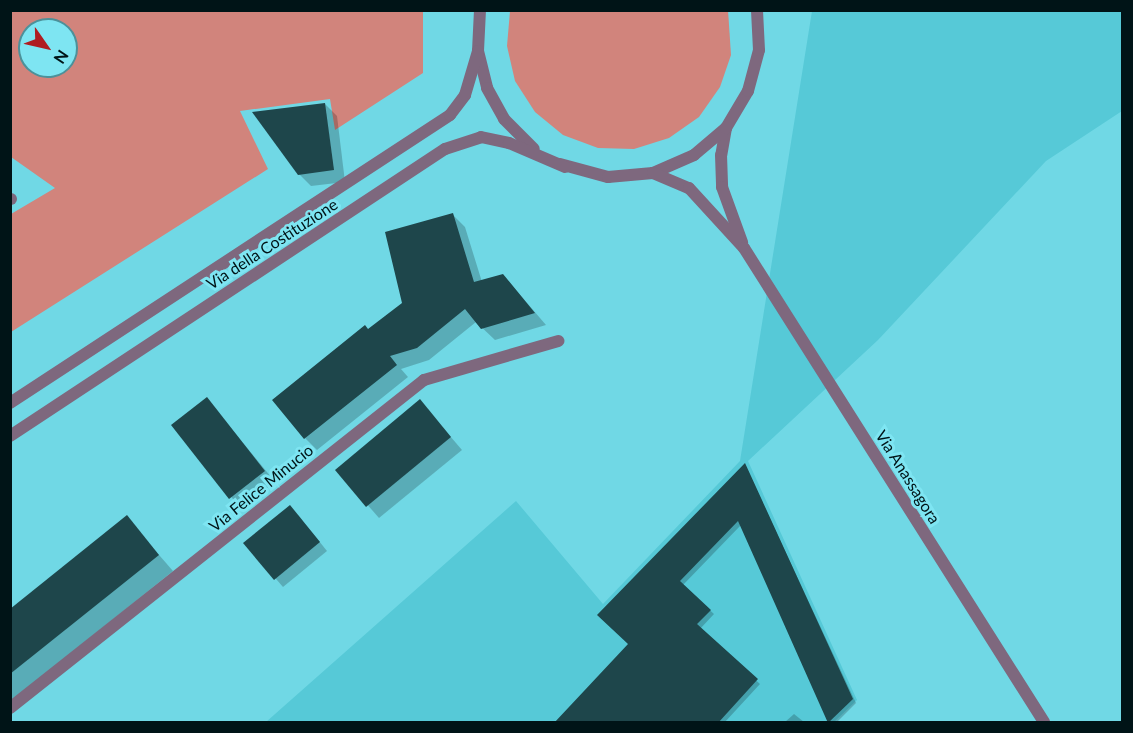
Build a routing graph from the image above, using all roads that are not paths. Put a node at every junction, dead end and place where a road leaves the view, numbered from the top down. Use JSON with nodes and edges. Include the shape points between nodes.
{"nodes":[{"id":1,"x":480,"y":10,"type":"edge"},
{"id":2,"x":757,"y":10,"type":"edge"},
{"id":3,"x":478,"y":51,"type":"junction"},
{"id":4,"x":726,"y":128,"type":"junction"},
{"id":5,"x":565,"y":167,"type":"junction"},
{"id":6,"x":653,"y":173,"type":"junction"},
{"id":7,"x":744,"y":248,"type":"junction"},
{"id":8,"x":558,"y":341,"type":"dead end"},
{"id":9,"x":10,"y":403,"type":"edge"},
{"id":10,"x":10,"y":436,"type":"edge"},
{"id":11,"x":10,"y":708,"type":"edge"},
{"id":12,"x":1044,"y":723,"type":"edge"}],
"edges":[{"from":1,"to":3,"type":"street","name":"Via della Costituzione"},
{"from":2,"to":4,"type":"street","name":"Via della Costituzione","via":[[759,50],[748,91]]},
{"from":3,"to":5,"type":"street","name":"Via della Costituzione","via":[[487,88],[504,119],[527,144]]},
{"from":3,"to":9,"type":"street","name":"Via della Costituzione","via":[[465,95],[450,116]]},
{"from":4,"to":6,"type":"street","name":"Via della Costituzione","via":[[694,155]]},
{"from":4,"to":7,"type":"street","name":"Via Anassagora","via":[[721,155],[722,187]]},
{"from":5,"to":6,"type":"street","name":"Via della Costituzione","via":[[609,177]]},
{"from":5,"to":10,"type":"street","name":"Via della Costituzione","via":[[509,142],[481,138],[446,149]]},
{"from":6,"to":7,"type":"street","name":"Via Anassagora","via":[[689,188]]},
{"from":7,"to":12,"type":"street","name":"Via Anassagora"},
{"from":8,"to":11,"type":"street","name":"Via Felice Minucio","via":[[423,380]]}]}
